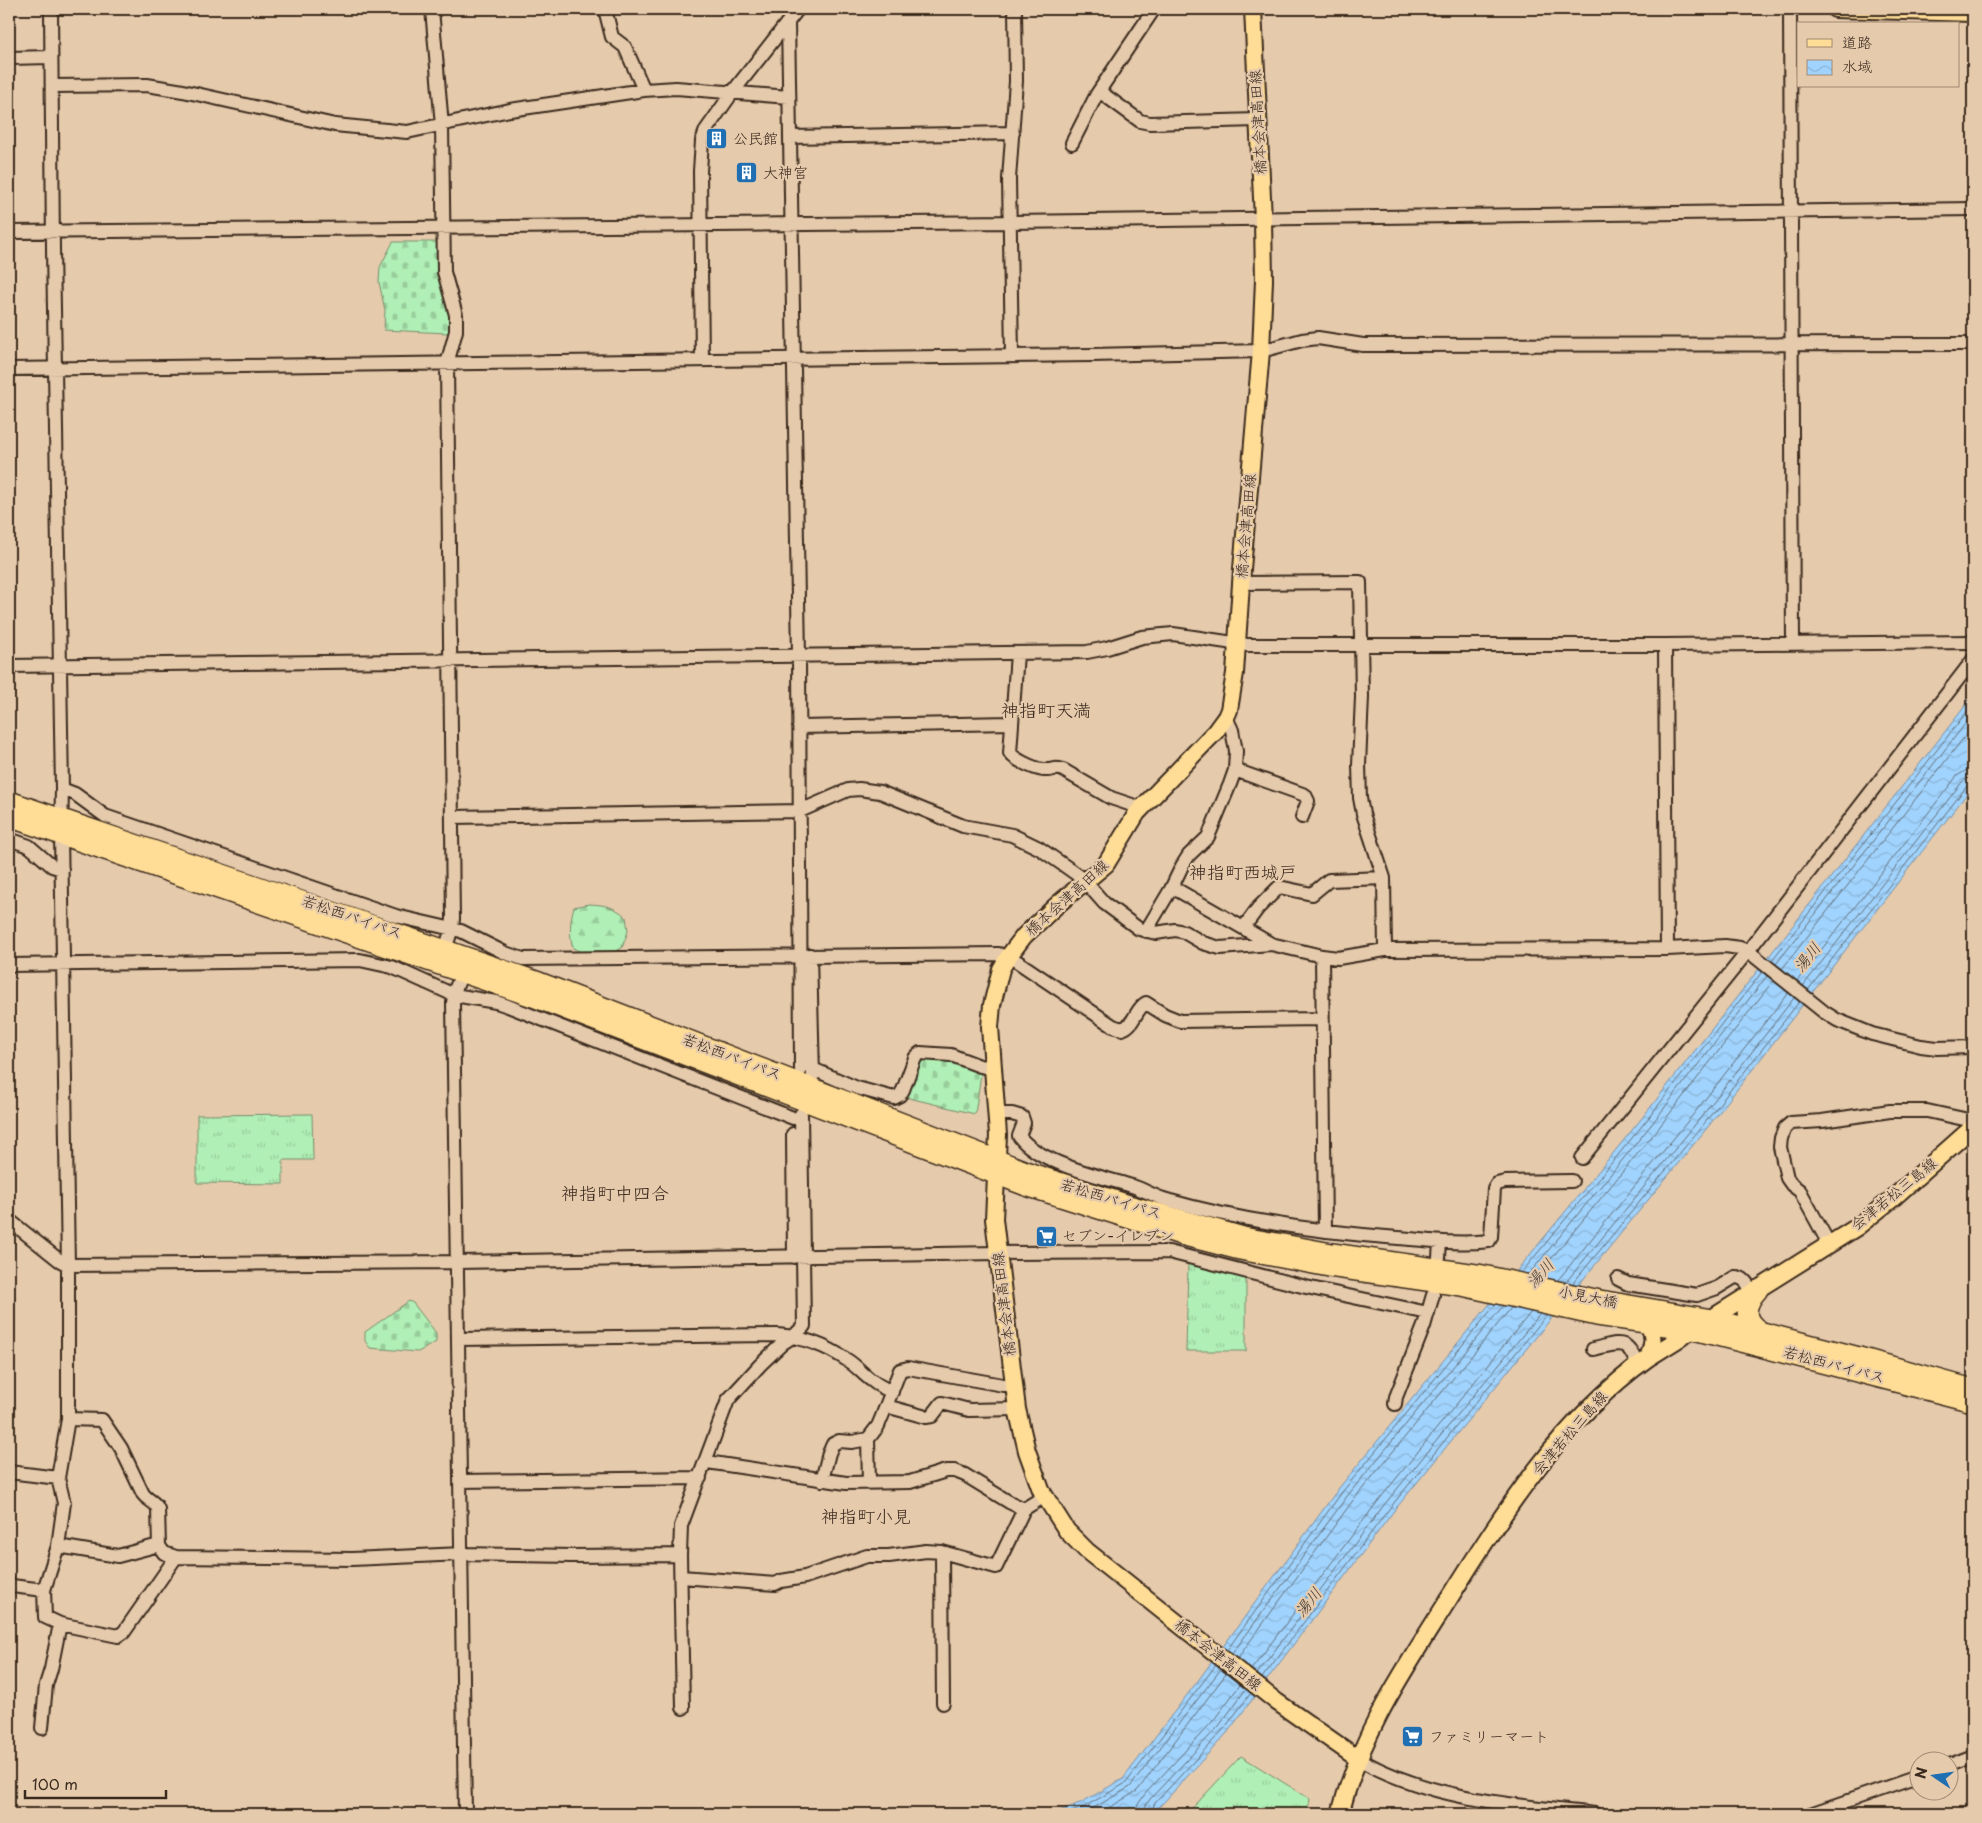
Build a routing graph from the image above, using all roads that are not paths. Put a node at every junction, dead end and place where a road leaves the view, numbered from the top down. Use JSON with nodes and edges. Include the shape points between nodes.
{"nodes":[{"id":1,"x":51,"y":9,"type":"edge"},
{"id":2,"x":432,"y":9,"type":"edge"},
{"id":3,"x":605,"y":9,"type":"edge"},
{"id":4,"x":798,"y":9,"type":"edge"},
{"id":5,"x":1015,"y":9,"type":"edge"},
{"id":6,"x":1154,"y":9,"type":"edge"},
{"id":7,"x":1254,"y":9,"type":"edge"},
{"id":8,"x":1790,"y":9,"type":"edge"},
{"id":9,"x":1835,"y":9,"type":"edge"},
{"id":10,"x":1973,"y":13,"type":"edge"},
{"id":11,"x":788,"y":22,"type":"junction"},
{"id":12,"x":50,"y":57,"type":"junction"},
{"id":13,"x":9,"y":58,"type":"edge"},
{"id":14,"x":52,"y":86,"type":"junction"},
{"id":15,"x":644,"y":90,"type":"junction"},
{"id":16,"x":1099,"y":90,"type":"junction"},
{"id":17,"x":732,"y":93,"type":"junction"},
{"id":18,"x":789,"y":97,"type":"junction"},
{"id":19,"x":1257,"y":120,"type":"junction"},
{"id":20,"x":442,"y":126,"type":"junction"},
{"id":21,"x":1013,"y":133,"type":"junction"},
{"id":22,"x":790,"y":137,"type":"junction"},
{"id":23,"x":1072,"y":143,"type":"dead end"},
{"id":24,"x":1973,"y":209,"type":"edge"},
{"id":25,"x":1791,"y":211,"type":"junction"},
{"id":26,"x":1263,"y":219,"type":"junction"},
{"id":27,"x":1010,"y":222,"type":"junction"},
{"id":28,"x":792,"y":224,"type":"junction"},
{"id":29,"x":701,"y":225,"type":"junction"},
{"id":30,"x":444,"y":228,"type":"junction"},
{"id":31,"x":53,"y":231,"type":"junction"},
{"id":32,"x":9,"y":232,"type":"edge"},
{"id":33,"x":1792,"y":343,"type":"junction"},
{"id":34,"x":1973,"y":344,"type":"edge"},
{"id":35,"x":1261,"y":351,"type":"junction"},
{"id":36,"x":1012,"y":355,"type":"junction"},
{"id":37,"x":795,"y":358,"type":"junction"},
{"id":38,"x":702,"y":360,"type":"junction"},
{"id":39,"x":447,"y":364,"type":"junction"},
{"id":40,"x":56,"y":368,"type":"junction"},
{"id":41,"x":9,"y":369,"type":"edge"},
{"id":42,"x":1241,"y":583,"type":"junction"},
{"id":43,"x":1973,"y":642,"type":"edge"},
{"id":44,"x":1236,"y":643,"type":"junction"},
{"id":45,"x":1793,"y":643,"type":"junction"},
{"id":46,"x":1361,"y":645,"type":"junction"},
{"id":47,"x":1665,"y":646,"type":"junction"},
{"id":48,"x":1017,"y":653,"type":"junction"},
{"id":49,"x":799,"y":656,"type":"junction"},
{"id":50,"x":450,"y":660,"type":"junction"},
{"id":51,"x":1973,"y":660,"type":"edge"},
{"id":52,"x":60,"y":665,"type":"junction"},
{"id":53,"x":9,"y":666,"type":"edge"},
{"id":54,"x":1226,"y":717,"type":"junction"},
{"id":55,"x":1012,"y":723,"type":"junction"},
{"id":56,"x":799,"y":727,"type":"junction"},
{"id":57,"x":1235,"y":770,"type":"junction"},
{"id":58,"x":62,"y":789,"type":"junction"},
{"id":59,"x":9,"y":801,"type":"edge"},
{"id":60,"x":1141,"y":808,"type":"junction"},
{"id":61,"x":800,"y":811,"type":"junction"},
{"id":62,"x":9,"y":817,"type":"edge"},
{"id":63,"x":452,"y":817,"type":"junction"},
{"id":64,"x":1302,"y":817,"type":"dead end"},
{"id":65,"x":61,"y":826,"type":"junction"},
{"id":66,"x":9,"y":839,"type":"edge"},
{"id":67,"x":62,"y":869,"type":"junction"},
{"id":68,"x":1384,"y":878,"type":"junction"},
{"id":69,"x":1086,"y":882,"type":"junction"},
{"id":70,"x":1172,"y":887,"type":"junction"},
{"id":71,"x":1244,"y":927,"type":"junction"},
{"id":72,"x":452,"y":928,"type":"junction"},
{"id":73,"x":1146,"y":932,"type":"junction"},
{"id":74,"x":1272,"y":944,"type":"junction"},
{"id":75,"x":1666,"y":949,"type":"junction"},
{"id":76,"x":445,"y":950,"type":"junction"},
{"id":77,"x":1385,"y":950,"type":"junction"},
{"id":78,"x":1748,"y":951,"type":"junction"},
{"id":79,"x":805,"y":955,"type":"junction"},
{"id":80,"x":1322,"y":956,"type":"junction"},
{"id":81,"x":1008,"y":957,"type":"junction"},
{"id":82,"x":63,"y":964,"type":"junction"},
{"id":83,"x":9,"y":965,"type":"edge"},
{"id":84,"x":462,"y":973,"type":"junction"},
{"id":85,"x":454,"y":995,"type":"junction"},
{"id":86,"x":1322,"y":1019,"type":"junction"},
{"id":87,"x":1973,"y":1047,"type":"edge"},
{"id":88,"x":807,"y":1069,"type":"junction"},
{"id":89,"x":994,"y":1069,"type":"junction"},
{"id":90,"x":800,"y":1104,"type":"junction"},
{"id":91,"x":997,"y":1114,"type":"junction"},
{"id":92,"x":1973,"y":1121,"type":"edge"},
{"id":93,"x":1973,"y":1127,"type":"edge"},
{"id":94,"x":1582,"y":1158,"type":"dead end"},
{"id":95,"x":997,"y":1167,"type":"junction"},
{"id":96,"x":1572,"y":1180,"type":"dead end"},
{"id":97,"x":9,"y":1220,"type":"edge"},
{"id":98,"x":1325,"y":1231,"type":"junction"},
{"id":99,"x":1440,"y":1242,"type":"junction"},
{"id":100,"x":1828,"y":1244,"type":"junction"},
{"id":101,"x":998,"y":1253,"type":"junction"},
{"id":102,"x":799,"y":1256,"type":"junction"},
{"id":103,"x":1439,"y":1258,"type":"dead end"},
{"id":104,"x":458,"y":1262,"type":"junction"},
{"id":105,"x":68,"y":1265,"type":"junction"},
{"id":106,"x":1464,"y":1279,"type":"joint"},
{"id":107,"x":1618,"y":1279,"type":"dead end"},
{"id":108,"x":1755,"y":1291,"type":"junction"},
{"id":109,"x":1433,"y":1295,"type":"dead end"},
{"id":110,"x":1598,"y":1308,"type":"junction"},
{"id":111,"x":1428,"y":1313,"type":"junction"},
{"id":112,"x":1712,"y":1319,"type":"junction"},
{"id":113,"x":1645,"y":1322,"type":"junction"},
{"id":114,"x":1694,"y":1330,"type":"junction"},
{"id":115,"x":1759,"y":1330,"type":"junction"},
{"id":116,"x":794,"y":1336,"type":"junction"},
{"id":117,"x":458,"y":1339,"type":"junction"},
{"id":118,"x":1593,"y":1349,"type":"dead end"},
{"id":119,"x":1643,"y":1362,"type":"junction"},
{"id":120,"x":1014,"y":1385,"type":"junction"},
{"id":121,"x":1973,"y":1389,"type":"edge"},
{"id":122,"x":892,"y":1392,"type":"junction"},
{"id":123,"x":1973,"y":1402,"type":"edge"},
{"id":124,"x":1395,"y":1404,"type":"dead end"},
{"id":125,"x":886,"y":1406,"type":"junction"},
{"id":126,"x":1017,"y":1409,"type":"junction"},
{"id":127,"x":68,"y":1419,"type":"junction"},
{"id":128,"x":868,"y":1439,"type":"junction"},
{"id":129,"x":707,"y":1462,"type":"junction"},
{"id":130,"x":9,"y":1472,"type":"edge"},
{"id":131,"x":58,"y":1478,"type":"junction"},
{"id":132,"x":700,"y":1478,"type":"junction"},
{"id":133,"x":822,"y":1480,"type":"junction"},
{"id":134,"x":460,"y":1481,"type":"junction"},
{"id":135,"x":869,"y":1484,"type":"junction"},
{"id":136,"x":1045,"y":1496,"type":"junction"},
{"id":137,"x":1024,"y":1509,"type":"junction"},
{"id":138,"x":159,"y":1545,"type":"junction"},
{"id":139,"x":58,"y":1546,"type":"junction"},
{"id":140,"x":942,"y":1552,"type":"junction"},
{"id":141,"x":462,"y":1554,"type":"junction"},
{"id":142,"x":680,"y":1555,"type":"junction"},
{"id":143,"x":176,"y":1557,"type":"junction"},
{"id":144,"x":681,"y":1577,"type":"junction"},
{"id":145,"x":9,"y":1584,"type":"edge"},
{"id":146,"x":44,"y":1590,"type":"junction"},
{"id":147,"x":60,"y":1624,"type":"junction"},
{"id":148,"x":943,"y":1703,"type":"dead end"},
{"id":149,"x":683,"y":1708,"type":"dead end"},
{"id":150,"x":42,"y":1728,"type":"dead end"},
{"id":151,"x":1973,"y":1756,"type":"edge"},
{"id":152,"x":1357,"y":1758,"type":"junction"},
{"id":153,"x":1960,"y":1761,"type":"edge"},
{"id":154,"x":1910,"y":1779,"type":"edge"},
{"id":155,"x":465,"y":1814,"type":"edge"},
{"id":156,"x":1340,"y":1814,"type":"edge"},
{"id":157,"x":1595,"y":1814,"type":"edge"},
{"id":158,"x":1810,"y":1814,"type":"edge"}],
"edges":[{"from":1,"to":12,"type":"street"},
{"from":2,"to":20,"type":"street"},
{"from":3,"to":15,"type":"street","via":[[612,37],[625,47]]},
{"from":4,"to":11,"type":"street"},
{"from":5,"to":21,"type":"street"},
{"from":6,"to":16,"type":"street"},
{"from":7,"to":19,"type":"main road","name":"橋本会津高田線"},
{"from":8,"to":25,"type":"street"},
{"from":9,"to":10,"type":"main road"},
{"from":11,"to":17,"type":"street"},
{"from":11,"to":18,"type":"street"},
{"from":12,"to":13,"type":"street"},
{"from":12,"to":14,"type":"street"},
{"from":14,"to":20,"type":"street","via":[[147,85],[335,125],[407,132]]},
{"from":14,"to":31,"type":"street"},
{"from":15,"to":17,"type":"street","via":[[676,88]]},
{"from":15,"to":20,"type":"street","via":[[510,110]]},
{"from":16,"to":19,"type":"street","via":[[1140,121],[1150,123]]},
{"from":16,"to":23,"type":"street"},
{"from":17,"to":18,"type":"street"},
{"from":17,"to":29,"type":"street","via":[[706,130],[702,142]]},
{"from":18,"to":22,"type":"street"},
{"from":19,"to":26,"type":"main road","name":"橋本会津高田線"},
{"from":20,"to":30,"type":"street"},
{"from":21,"to":22,"type":"street"},
{"from":21,"to":27,"type":"street"},
{"from":22,"to":28,"type":"street"},
{"from":24,"to":25,"type":"street"},
{"from":25,"to":26,"type":"street"},
{"from":25,"to":33,"type":"street"},
{"from":26,"to":27,"type":"street"},
{"from":26,"to":35,"type":"main road","name":"橋本会津高田線"},
{"from":27,"to":28,"type":"street"},
{"from":27,"to":36,"type":"street"},
{"from":28,"to":29,"type":"street"},
{"from":28,"to":37,"type":"street"},
{"from":29,"to":30,"type":"street"},
{"from":29,"to":38,"type":"street"},
{"from":30,"to":31,"type":"street"},
{"from":30,"to":39,"type":"street","via":[[444,272],[456,315],[456,331]]},
{"from":31,"to":32,"type":"street"},
{"from":31,"to":40,"type":"street"},
{"from":33,"to":34,"type":"street"},
{"from":33,"to":35,"type":"street","via":[[1363,345],[1318,338]]},
{"from":33,"to":45,"type":"street"},
{"from":35,"to":36,"type":"street"},
{"from":35,"to":42,"type":"main road","name":"橋本会津高田線"},
{"from":36,"to":37,"type":"street"},
{"from":37,"to":38,"type":"street"},
{"from":37,"to":49,"type":"street"},
{"from":38,"to":39,"type":"street"},
{"from":39,"to":40,"type":"street"},
{"from":39,"to":50,"type":"street"},
{"from":40,"to":41,"type":"street"},
{"from":40,"to":52,"type":"street"},
{"from":42,"to":44,"type":"main road","name":"橋本会津高田線"},
{"from":42,"to":46,"type":"street","via":[[1360,582]]},
{"from":43,"to":45,"type":"street"},
{"from":44,"to":46,"type":"street"},
{"from":44,"to":48,"type":"street","via":[[1173,634],[1142,637],[1088,652]]},
{"from":44,"to":54,"type":"main road","name":"橋本会津高田線","via":[[1234,688]]},
{"from":45,"to":47,"type":"street"},
{"from":46,"to":47,"type":"street"},
{"from":46,"to":68,"type":"street","via":[[1360,798]]},
{"from":47,"to":75,"type":"street"},
{"from":48,"to":49,"type":"street"},
{"from":48,"to":55,"type":"street"},
{"from":49,"to":50,"type":"street"},
{"from":49,"to":56,"type":"street"},
{"from":50,"to":52,"type":"street"},
{"from":50,"to":63,"type":"street"},
{"from":51,"to":78,"type":"street"},
{"from":52,"to":53,"type":"street"},
{"from":52,"to":58,"type":"street"},
{"from":54,"to":57,"type":"street","via":[[1236,751]]},
{"from":54,"to":60,"type":"main road","name":"橋本会津高田線"},
{"from":55,"to":56,"type":"street"},
{"from":55,"to":60,"type":"street","via":[[1010,753],[1013,758],[1040,769],[1058,768],[1111,798]]},
{"from":56,"to":61,"type":"street"},
{"from":57,"to":64,"type":"street","via":[[1305,795],[1308,801]]},
{"from":57,"to":70,"type":"street","via":[[1208,837],[1189,855]]},
{"from":58,"to":65,"type":"street"},
{"from":58,"to":72,"type":"street","via":[[75,794],[105,816],[396,916]]},
{"from":59,"to":65,"type":"highway","name":"若松西バイパス"},
{"from":60,"to":69,"type":"main road","name":"橋本会津高田線","via":[[1111,857]]},
{"from":61,"to":63,"type":"street"},
{"from":61,"to":69,"type":"street","via":[[848,790],[880,792],[963,826],[1012,835],[1039,848]]},
{"from":61,"to":79,"type":"street"},
{"from":62,"to":65,"type":"highway","name":"若松西バイパス"},
{"from":63,"to":72,"type":"street"},
{"from":65,"to":67,"type":"street"},
{"from":65,"to":76,"type":"highway","name":"若松西バイパス"},
{"from":65,"to":84,"type":"highway","name":"若松西バイパス"},
{"from":66,"to":67,"type":"street","via":[[29,846],[52,866]]},
{"from":67,"to":82,"type":"street"},
{"from":68,"to":71,"type":"street","via":[[1329,880],[1312,894],[1279,887]]},
{"from":68,"to":77,"type":"street"},
{"from":69,"to":73,"type":"street","via":[[1104,904]]},
{"from":69,"to":81,"type":"main road","name":"橋本会津高田線","via":[[1038,922]]},
{"from":70,"to":71,"type":"street"},
{"from":70,"to":73,"type":"street"},
{"from":71,"to":74,"type":"street"},
{"from":72,"to":76,"type":"street"},
{"from":72,"to":79,"type":"street","via":[[523,960]]},
{"from":73,"to":74,"type":"street","via":[[1184,932],[1220,948]]},
{"from":74,"to":80,"type":"street"},
{"from":75,"to":77,"type":"street"},
{"from":75,"to":78,"type":"street","via":[[1725,946]]},
{"from":76,"to":90,"type":"highway","name":"若松西バイパス","via":[[539,982]]},
{"from":77,"to":80,"type":"street","via":[[1343,957]]},
{"from":78,"to":87,"type":"street","via":[[1837,1020],[1872,1034],[1921,1046]]},
{"from":78,"to":94,"type":"street"},
{"from":79,"to":81,"type":"street","via":[[1000,954]]},
{"from":79,"to":88,"type":"street"},
{"from":80,"to":86,"type":"street"},
{"from":81,"to":86,"type":"street","via":[[1122,1029],[1146,1002],[1180,1021]]},
{"from":81,"to":89,"type":"main road","name":"橋本会津高田線","via":[[999,974],[992,1005],[990,1027]]},
{"from":82,"to":83,"type":"street"},
{"from":82,"to":85,"type":"street","via":[[360,960],[392,966]]},
{"from":82,"to":105,"type":"street"},
{"from":84,"to":85,"type":"street"},
{"from":84,"to":90,"type":"highway","name":"若松西バイパス","via":[[533,997]]},
{"from":85,"to":90,"type":"street","via":[[496,1002]]},
{"from":85,"to":104,"type":"street"},
{"from":86,"to":98,"type":"street"},
{"from":88,"to":89,"type":"street","via":[[894,1098],[903,1090],[920,1053],[950,1055]]},
{"from":88,"to":90,"type":"street"},
{"from":89,"to":91,"type":"main road","name":"橋本会津高田線"},
{"from":90,"to":95,"type":"highway","name":"若松西バイパス"},
{"from":90,"to":102,"type":"street"},
{"from":91,"to":95,"type":"main road","name":"橋本会津高田線"},
{"from":91,"to":98,"type":"street","via":[[1022,1117],[1024,1123],[1019,1136],[1034,1151],[1109,1181],[1165,1200],[1232,1216]]},
{"from":92,"to":100,"type":"street","via":[[1927,1111],[1890,1111],[1790,1123],[1785,1128],[1780,1146],[1787,1178],[1800,1191]]},
{"from":93,"to":100,"type":"main road","name":"会津若松三島線","via":[[1892,1199],[1857,1227]]},
{"from":95,"to":101,"type":"main road","name":"橋本会津高田線","via":[[994,1219]]},
{"from":95,"to":106,"type":"highway","name":"若松西バイパス","via":[[1031,1173],[1243,1237]]},
{"from":96,"to":99,"type":"street","via":[[1497,1184],[1489,1240]]},
{"from":97,"to":105,"type":"street"},
{"from":98,"to":99,"type":"street"},
{"from":99,"to":103,"type":"street"},
{"from":100,"to":108,"type":"main road","name":"会津若松三島線"},
{"from":101,"to":102,"type":"street"},
{"from":101,"to":111,"type":"street","via":[[1173,1253],[1306,1287]]},
{"from":101,"to":120,"type":"main road","name":"橋本会津高田線"},
{"from":102,"to":104,"type":"street"},
{"from":102,"to":116,"type":"street","via":[[804,1326]]},
{"from":104,"to":105,"type":"street"},
{"from":104,"to":117,"type":"street"},
{"from":105,"to":127,"type":"street"},
{"from":106,"to":110,"type":"highway","name":"小見大橋"},
{"from":107,"to":108,"type":"street","via":[[1628,1284],[1697,1294],[1739,1277]]},
{"from":108,"to":112,"type":"main road","name":"会津若松三島線"},
{"from":108,"to":115,"type":"highway","via":[[1747,1309],[1751,1324]]},
{"from":109,"to":111,"type":"street"},
{"from":110,"to":112,"type":"highway","name":"小見大橋"},
{"from":110,"to":113,"type":"highway","name":"小見大橋"},
{"from":111,"to":124,"type":"street"},
{"from":112,"to":114,"type":"main road","name":"会津若松三島線"},
{"from":112,"to":115,"type":"highway","name":"若松西バイパス"},
{"from":113,"to":114,"type":"highway","name":"小見大橋"},
{"from":113,"to":119,"type":"main road","via":[[1653,1334],[1652,1346]]},
{"from":114,"to":119,"type":"main road","name":"会津若松三島線"},
{"from":114,"to":123,"type":"highway","name":"若松西バイパス"},
{"from":115,"to":121,"type":"highway","name":"若松西バイパス"},
{"from":116,"to":117,"type":"street"},
{"from":116,"to":122,"type":"street","via":[[835,1352]]},
{"from":116,"to":129,"type":"street","via":[[766,1359],[728,1400]]},
{"from":117,"to":134,"type":"street"},
{"from":118,"to":119,"type":"street","via":[[1617,1344],[1628,1348]]},
{"from":119,"to":152,"type":"main road","name":"会津若松三島線","via":[[1591,1405],[1521,1490],[1387,1697]]},
{"from":120,"to":122,"type":"street","via":[[904,1368],[897,1375]]},
{"from":120,"to":126,"type":"main road","name":"橋本会津高田線"},
{"from":122,"to":125,"type":"street"},
{"from":125,"to":126,"type":"street","via":[[926,1417],[932,1416],[942,1403],[969,1410]]},
{"from":125,"to":128,"type":"street","via":[[878,1426]]},
{"from":126,"to":136,"type":"main road","name":"橋本会津高田線","via":[[1032,1466]]},
{"from":127,"to":131,"type":"street"},
{"from":127,"to":138,"type":"street","via":[[102,1420],[121,1448],[143,1494],[156,1503]]},
{"from":128,"to":133,"type":"street","via":[[839,1440],[833,1444]]},
{"from":128,"to":135,"type":"street"},
{"from":129,"to":132,"type":"street"},
{"from":129,"to":133,"type":"street"},
{"from":130,"to":131,"type":"street"},
{"from":131,"to":139,"type":"street","via":[[64,1502]]},
{"from":132,"to":134,"type":"street"},
{"from":132,"to":142,"type":"street","via":[[682,1526]]},
{"from":133,"to":135,"type":"street"},
{"from":134,"to":141,"type":"street"},
{"from":135,"to":137,"type":"street","via":[[910,1482],[955,1471]]},
{"from":136,"to":137,"type":"street"},
{"from":136,"to":152,"type":"main road","name":"橋本会津高田線","via":[[1067,1531],[1087,1551],[1277,1702]]},
{"from":137,"to":140,"type":"street","via":[[996,1567]]},
{"from":138,"to":139,"type":"street","via":[[118,1556]]},
{"from":138,"to":143,"type":"street","via":[[164,1553]]},
{"from":139,"to":146,"type":"street"},
{"from":140,"to":144,"type":"street","via":[[867,1556],[775,1584]]},
{"from":140,"to":148,"type":"street"},
{"from":141,"to":142,"type":"street"},
{"from":141,"to":143,"type":"street","via":[[352,1559]]},
{"from":141,"to":155,"type":"street"},
{"from":142,"to":144,"type":"street"},
{"from":143,"to":147,"type":"street","via":[[118,1636]]},
{"from":144,"to":149,"type":"street"},
{"from":145,"to":146,"type":"street"},
{"from":146,"to":147,"type":"street","via":[[45,1617]]},
{"from":147,"to":150,"type":"street","via":[[46,1685]]},
{"from":151,"to":153,"type":"street"},
{"from":152,"to":156,"type":"main road","name":"会津若松三島線"},
{"from":152,"to":157,"type":"street","via":[[1392,1776],[1451,1794],[1489,1802]]},
{"from":154,"to":158,"type":"street"}]}
